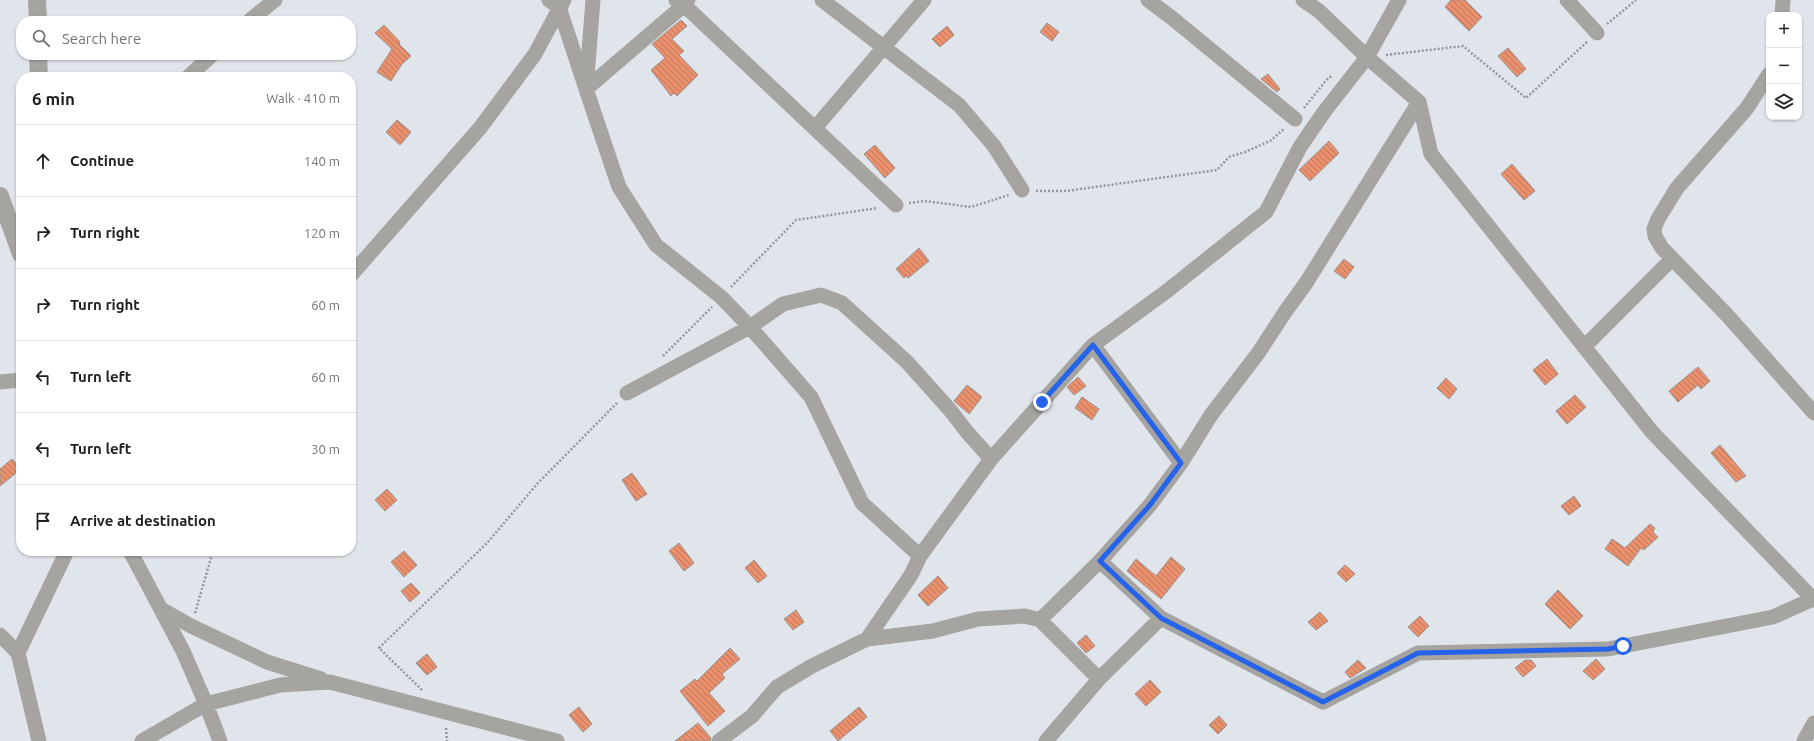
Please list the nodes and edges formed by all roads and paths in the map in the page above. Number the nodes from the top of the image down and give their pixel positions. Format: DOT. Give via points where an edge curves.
graph roads {
  1 [pos="37,0"];
  2 [pos="275,0"];
  3 [pos="593,0"];
  4 [pos="822,0"];
  5 [pos="924,0"];
  6 [pos="1148,0"];
  7 [pos="1303,0"];
  8 [pos="1399,0"];
  9 [pos="1567,0"];
  10 [pos="1636,0"];
  11 [pos="1783,0"];
  12 [pos="557,2"];
  13 [pos="683,2"];
  14 [pos="1782,12"];
  15 [pos="38,16"];
  16 [pos="255,16"];
  17 [pos="1597,33"];
  18 [pos="883,47"];
  19 [pos="1367,56"];
  20 [pos="38,60"];
  21 [pos="207,60"];
  22 [pos="39,72"];
  23 [pos="193,72"];
  24 [pos="1335,75"];
  25 [pos="1766,79"];
  26 [pos="586,89"];
  27 [pos="1419,102"];
  28 [pos="1295,119"];
  29 [pos="815,128"];
  30 [pos="1022,190"];
  31 [pos="0,196"];
  32 [pos="896,205"];
  33 [pos="16,240"];
  34 [pos="1672,259"];
  35 [pos="356,269"];
  36 [pos="721,297"];
  37 [pos="750,327"];
  38 [pos="1093,345"];
  39 [pos="1584,347"];
  40 [pos="660,359"];
  41 [pos="16,380"];
  42 [pos="0,382"];
  43 [pos="627,393"];
  44 [pos="1814,413"];
  45 [pos="991,459"];
  46 [pos="1181,463"];
  47 [pos="64,556"];
  48 [pos="133,556"];
  49 [pos="212,556"];
  50 [pos="920,556"];
  51 [pos="1100,561"];
  52 [pos="1814,599"];
  53 [pos="161,609"];
  54 [pos="1161,618"];
  55 [pos="1040,620"];
  56 [pos="191,626"];
  57 [pos="0,635"];
  58 [pos="867,639"];
  59 [pos="18,653"];
  60 [pos="1099,679"];
  61 [pos="330,682"];
  62 [pos="423,691"];
  63 [pos="206,704"];
  64 [pos="444,712"];
  65 [pos="1814,723"];
  66 [pos="727,738"];
  67 [pos="39,741"];
  68 [pos="142,741"];
  69 [pos="220,741"];
  70 [pos="447,741"];
  71 [pos="557,741"];
  72 [pos="1046,741"];
  73 [pos="1804,741"];
  1 -- 15 [label="street"];
  2 -- 16 [label="street"];
  3 -- 26 [label="street"];
  4 -- 18 [label="street"];
  5 -- 18 [label="street"];
  6 -- 28 [label="street"];
  7 -- 19 [label="street"];
  8 -- 19 [label="street"];
  9 -- 17 [label="street"];
  10 -- 17 [label="path"];
  11 -- 14 [label="street"];
  12 -- 26 [label="street"];
  12 -- 35 [label="street" via="535,54 480,128"];
  13 -- 26 [label="street"];
  13 -- 29 [label="street"];
  17 -- 19 [label="path" via="1526,98 1463,46"];
  18 -- 29 [label="street"];
  18 -- 30 [label="street" via="959,105 994,146"];
  19 -- 27 [label="street"];
  19 -- 38 [label="street" via="1300,147 1266,212 1167,292"];
  20 -- 22 [label="street"];
  21 -- 23 [label="street"];
  24 -- 28 [label="path" via="1328,78"];
  25 -- 34 [label="street" via="1747,108 1677,188 1658,219 1654,229 1655,236"];
  26 -- 36 [label="street" via="619,187 656,245"];
  27 -- 39 [label="street" via="1431,154"];
  27 -- 46 [label="street" via="1306,283 1259,352 1211,415"];
  28 -- 30 [label="path" via="1270,141 1229,157 1217,170 1066,191"];
  29 -- 32 [label="street"];
  30 -- 32 [label="path" via="971,207 925,201"];
  31 -- 33 [label="street"];
  32 -- 36 [label="path" via="796,220"];
  34 -- 39 [label="street"];
  34 -- 44 [label="street" via="1727,315"];
  36 -- 37 [label="street"];
  36 -- 40 [label="path"];
  37 -- 43 [label="street"];
  37 -- 45 [label="street" via="783,304 821,295 842,303 907,362"];
  37 -- 50 [label="street" via="811,396 862,503"];
  38 -- 45 [label="street"];
  38 -- 46 [label="street"];
  39 -- 52 [label="street" via="1652,432"];
  41 -- 42 [label="street"];
  43 -- 62 [label="path" via="537,484 487,543 379,648"];
  45 -- 50 [label="street"];
  46 -- 51 [label="street" via="1150,505"];
  47 -- 59 [label="street"];
  48 -- 53 [label="street"];
  49 -- 56 [label="path"];
  50 -- 58 [label="street" via="911,575"];
  51 -- 54 [label="street"];
  51 -- 55 [label="street"];
  52 -- 54 [label="street" via="1773,617 1608,649 1418,653 1323,702"];
  53 -- 56 [label="street"];
  53 -- 63 [label="street"];
  54 -- 60 [label="street"];
  55 -- 58 [label="street" via="1025,616 978,619 933,631"];
  55 -- 60 [label="street"];
  56 -- 61 [label="street" via="267,662"];
  57 -- 59 [label="street"];
  58 -- 66 [label="street" via="812,666 777,687 752,716"];
  59 -- 67 [label="street"];
  60 -- 72 [label="street"];
  61 -- 63 [label="street" via="280,685"];
  61 -- 64 [label="street"];
  63 -- 68 [label="street"];
  63 -- 69 [label="street"];
  64 -- 70 [label="path"];
  64 -- 71 [label="street"];
  65 -- 73 [label="street"];
}
